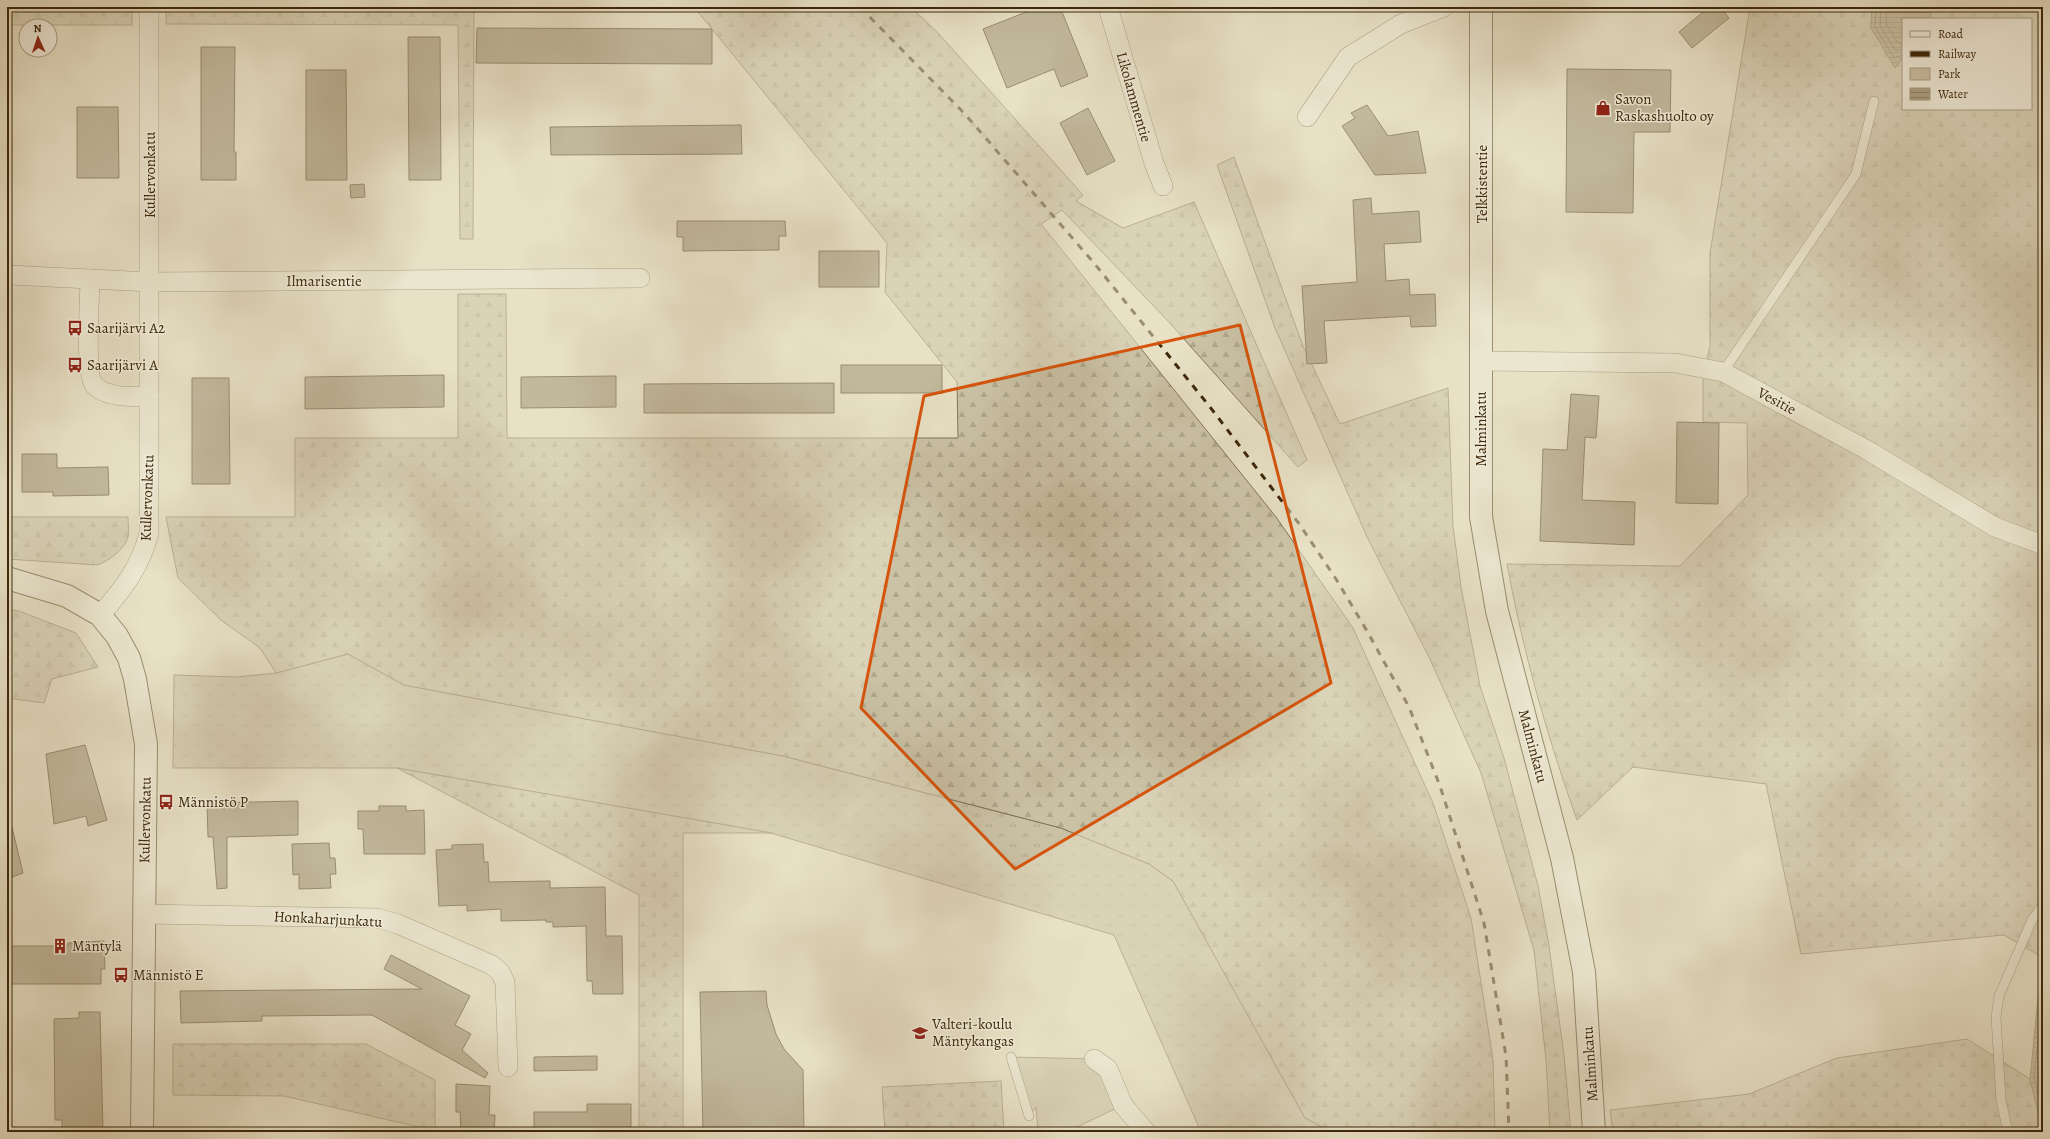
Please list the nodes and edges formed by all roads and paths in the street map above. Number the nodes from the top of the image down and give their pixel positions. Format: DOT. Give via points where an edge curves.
graph roads {
  1 [pos="149,7"];
  2 [pos="1108,7"];
  3 [pos="1444,7"];
  4 [pos="1482,7"];
  5 [pos="1874,101"];
  6 [pos="1307,117"];
  7 [pos="1163,186"];
  8 [pos="9,274"];
  9 [pos="640,278"];
  10 [pos="90,279"];
  11 [pos="150,282"];
  12 [pos="1482,361"];
  13 [pos="1723,372"];
  14 [pos="149,396"];
  15 [pos="2043,545"];
  16 [pos="7,578"];
  17 [pos="100,615"];
  18 [pos="2043,905"];
  19 [pos="144,914"];
  20 [pos="1011,1057"];
  21 [pos="1094,1059"];
  22 [pos="508,1066"];
  23 [pos="1029,1116"];
  24 [pos="142,1132"];
  25 [pos="1146,1132"];
  26 [pos="1594,1132"];
  27 [pos="2008,1132"];
  1 -- 11 [label="street, Kullervonkatu"];
  2 -- 7 [label="street, Likolammentie"];
  3 -- 6 [label="street" via="1401,24 1348,57"];
  4 -- 12 [label="street, Telkkistentie"];
  5 -- 13 [label="lane" via="1856,174"];
  8 -- 10 [label="street, Ilmarisentie"];
  9 -- 11 [label="street, Ilmarisentie"];
  10 -- 11 [label="street, Ilmarisentie"];
  10 -- 14 [label="street" via="88,371 94,385 107,393 120,396"];
  11 -- 14 [label="street, Kullervonkatu"];
  12 -- 13 [label="street, Vesitie" via="1675,362"];
  12 -- 26 [label="street, Malminkatu" via="1481,517 1497,611 1562,858 1583,964"];
  13 -- 15 [label="street, Vesitie" via="1867,450 1995,527"];
  14 -- 17 [label="street, Kullervonkatu" via="149,533 144,553 122,591"];
  16 -- 17 [label="street" via="67,596"];
  17 -- 19 [label="street, Kullervonkatu" via="117,636 129,658 139,697 146,744"];
  18 -- 27 [label="lane" via="2032,920 2000,996 1996,1017 2002,1100"];
  19 -- 22 [label="street, Honkaharjunkatu" via="377,918 398,924 492,965 500,972 505,982"];
  19 -- 24 [label="street, Kullervonkatu"];
  20 -- 23 [label="lane"];
  21 -- 25 [label="street" via="1108,1069 1123,1105"];
}
